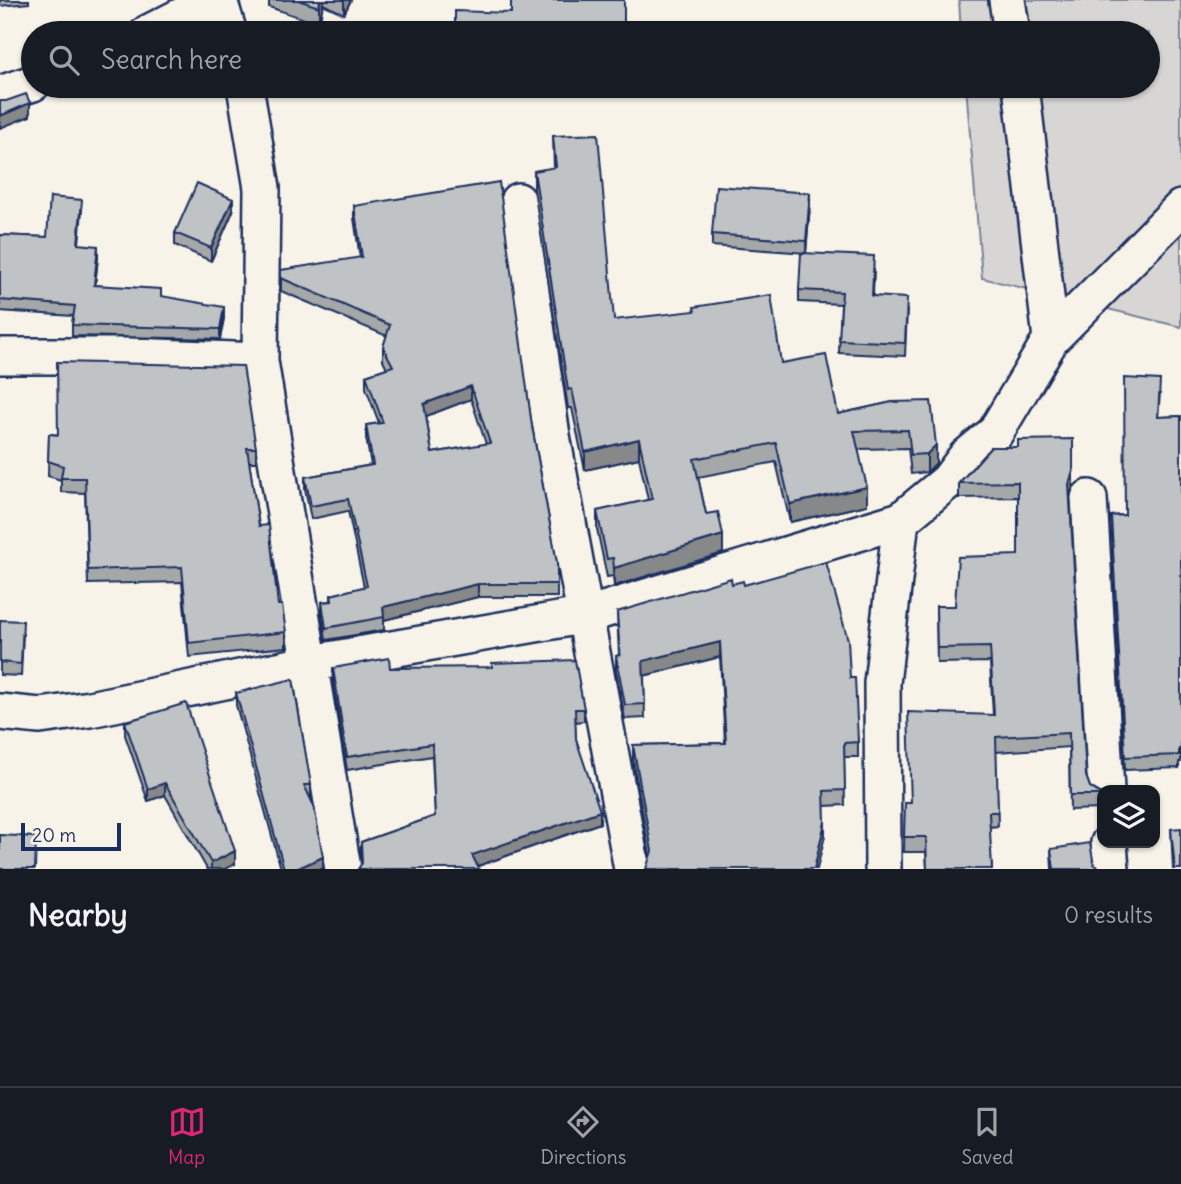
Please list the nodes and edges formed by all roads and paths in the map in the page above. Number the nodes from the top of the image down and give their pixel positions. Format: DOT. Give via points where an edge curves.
graph roads {
  1 [pos="213,0"];
  2 [pos="219,0"];
  3 [pos="1007,0"];
  4 [pos="172,21"];
  5 [pos="225,21"];
  6 [pos="1010,21"];
  7 [pos="21,87"];
  8 [pos="0,93"];
  9 [pos="247,98"];
  10 [pos="1022,98"];
  11 [pos="518,201"];
  12 [pos="1181,208"];
  13 [pos="1051,339"];
  14 [pos="0,356"];
  15 [pos="260,361"];
  16 [pos="1088,498"];
  17 [pos="901,520"];
  18 [pos="587,615"];
  19 [pos="312,663"];
  20 [pos="0,712"];
  21 [pos="1107,785"];
  22 [pos="1110,848"];
  23 [pos="343,869"];
  24 [pos="632,869"];
  25 [pos="883,869"];
  26 [pos="1111,869"];
  1 -- 4 [label="street"];
  2 -- 5 [label="street"];
  3 -- 6 [label="street"];
  7 -- 8 [label="street"];
  9 -- 15 [label="street" via="262,188"];
  10 -- 13 [label="street"];
  11 -- 18 [label="street" via="552,436"];
  12 -- 13 [label="street"];
  13 -- 17 [label="street" via="995,433"];
  14 -- 15 [label="street"];
  15 -- 19 [label="street"];
  16 -- 21 [label="street"];
  17 -- 18 [label="street"];
  17 -- 25 [label="street" via="882,683"];
  18 -- 19 [label="street"];
  18 -- 24 [label="street"];
  19 -- 20 [label="street" via="90,709 40,716"];
  19 -- 23 [label="street"];
  22 -- 26 [label="street"];
}
